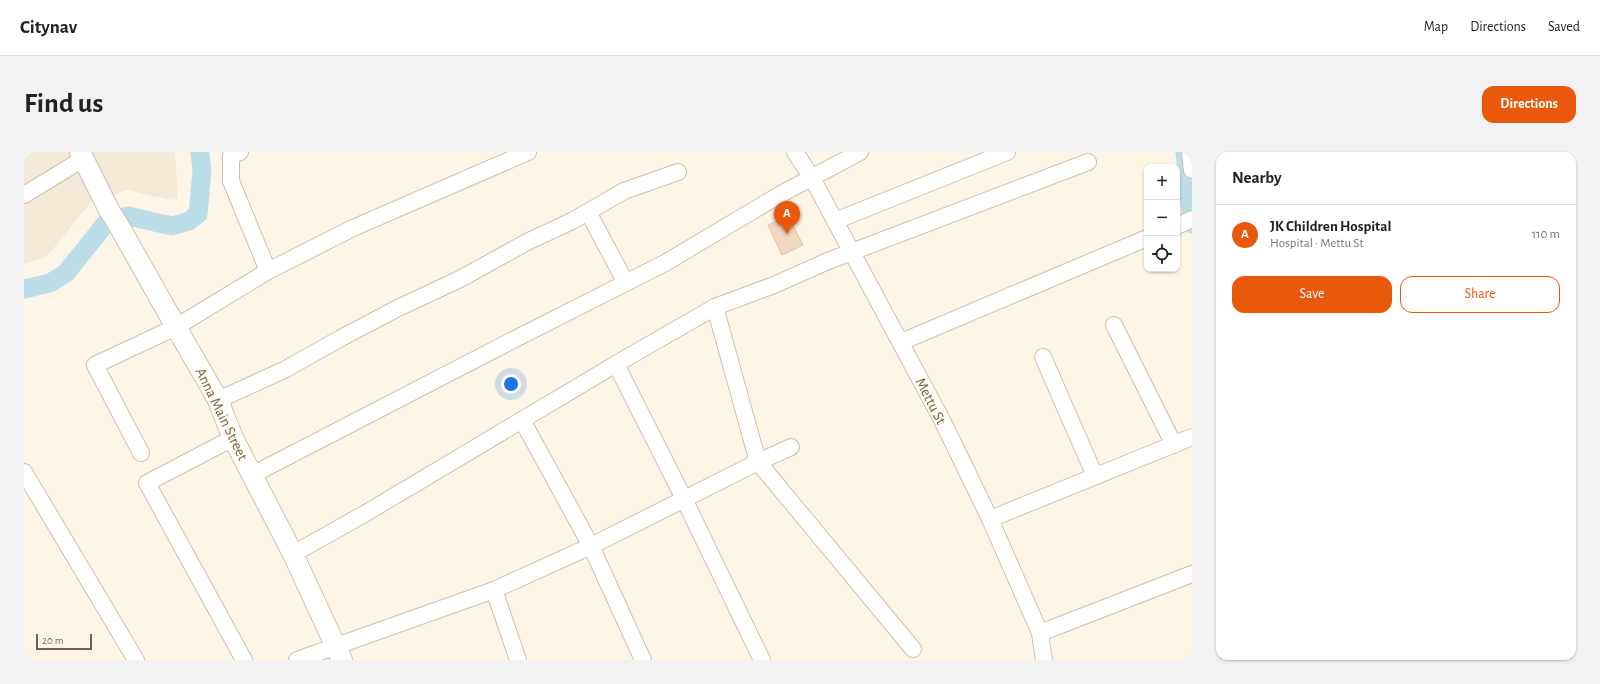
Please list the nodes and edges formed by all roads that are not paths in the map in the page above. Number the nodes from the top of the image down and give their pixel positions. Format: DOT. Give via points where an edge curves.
graph roads {
  1 [pos="240,152"];
  2 [pos="528,152"];
  3 [pos="795,152"];
  4 [pos="860,152"];
  5 [pos="1008,152"];
  6 [pos="1190,152"];
  7 [pos="81,156"];
  8 [pos="1088,162"];
  9 [pos="1192,170"];
  10 [pos="678,172"];
  11 [pos="812,178"];
  12 [pos="24,195"];
  13 [pos="588,212"];
  14 [pos="835,222"];
  15 [pos="1144,239"];
  16 [pos="852,252"];
  17 [pos="268,270"];
  18 [pos="626,283"];
  19 [pos="715,307"];
  20 [pos="1114,325"];
  21 [pos="176,328"];
  22 [pos="901,342"];
  23 [pos="1043,357"];
  24 [pos="616,364"];
  25 [pos="218,400"];
  26 [pos="522,420"];
  27 [pos="1192,437"];
  28 [pos="233,438"];
  29 [pos="1174,445"];
  30 [pos="791,447"];
  31 [pos="141,453"];
  32 [pos="758,462"];
  33 [pos="24,472"];
  34 [pos="252,475"];
  35 [pos="1095,476"];
  36 [pos="684,499"];
  37 [pos="990,519"];
  38 [pos="591,546"];
  39 [pos="293,554"];
  40 [pos="1192,574"];
  41 [pos="494,590"];
  42 [pos="1040,633"];
  43 [pos="913,649"];
  44 [pos="339,653"];
  45 [pos="136,660"];
  46 [pos="244,660"];
  47 [pos="297,660"];
  48 [pos="518,660"];
  49 [pos="643,660"];
  50 [pos="762,660"];
  51 [pos="1044,660"];
  1 -- 17 [label="street" via="231,156 231,181"];
  2 -- 17 [label="street" via="353,228"];
  3 -- 11 [label="street, Mettu St"];
  4 -- 11 [label="street"];
  5 -- 14 [label="street"];
  6 -- 9 [label="street"];
  7 -- 12 [label="street"];
  7 -- 21 [label="street, Anna Main Street"];
  8 -- 16 [label="street"];
  10 -- 13 [label="street" via="624,191"];
  11 -- 14 [label="street, Mettu St"];
  11 -- 18 [label="street"];
  13 -- 18 [label="street"];
  13 -- 25 [label="street" via="460,279 398,308 284,370"];
  14 -- 16 [label="street, Mettu St"];
  15 -- 22 [label="street"];
  16 -- 19 [label="street"];
  16 -- 22 [label="street, Mettu St"];
  17 -- 21 [label="street"];
  18 -- 34 [label="street"];
  19 -- 24 [label="street"];
  19 -- 32 [label="street"];
  20 -- 29 [label="street"];
  21 -- 25 [label="street, Anna Main Street"];
  21 -- 31 [label="street" via="95,365"];
  22 -- 37 [label="street, Mettu St"];
  23 -- 35 [label="street"];
  24 -- 26 [label="street"];
  24 -- 36 [label="street"];
  25 -- 28 [label="street, Anna Main Street"];
  26 -- 38 [label="street"];
  26 -- 39 [label="street"];
  27 -- 29 [label="street"];
  28 -- 34 [label="street, Anna Main Street"];
  28 -- 46 [label="street" via="147,483"];
  29 -- 35 [label="street"];
  30 -- 32 [label="street"];
  32 -- 36 [label="street"];
  32 -- 43 [label="street"];
  33 -- 45 [label="street"];
  34 -- 39 [label="street, Anna Main Street"];
  35 -- 37 [label="street"];
  36 -- 38 [label="street"];
  36 -- 50 [label="street"];
  37 -- 42 [label="street, Mettu St"];
  38 -- 41 [label="street"];
  38 -- 49 [label="street"];
  39 -- 44 [label="street, Anna Main Street"];
  40 -- 42 [label="street"];
  41 -- 44 [label="street"];
  41 -- 48 [label="street"];
  42 -- 51 [label="street, Mettu St"];
  44 -- 47 [label="street"];
}
